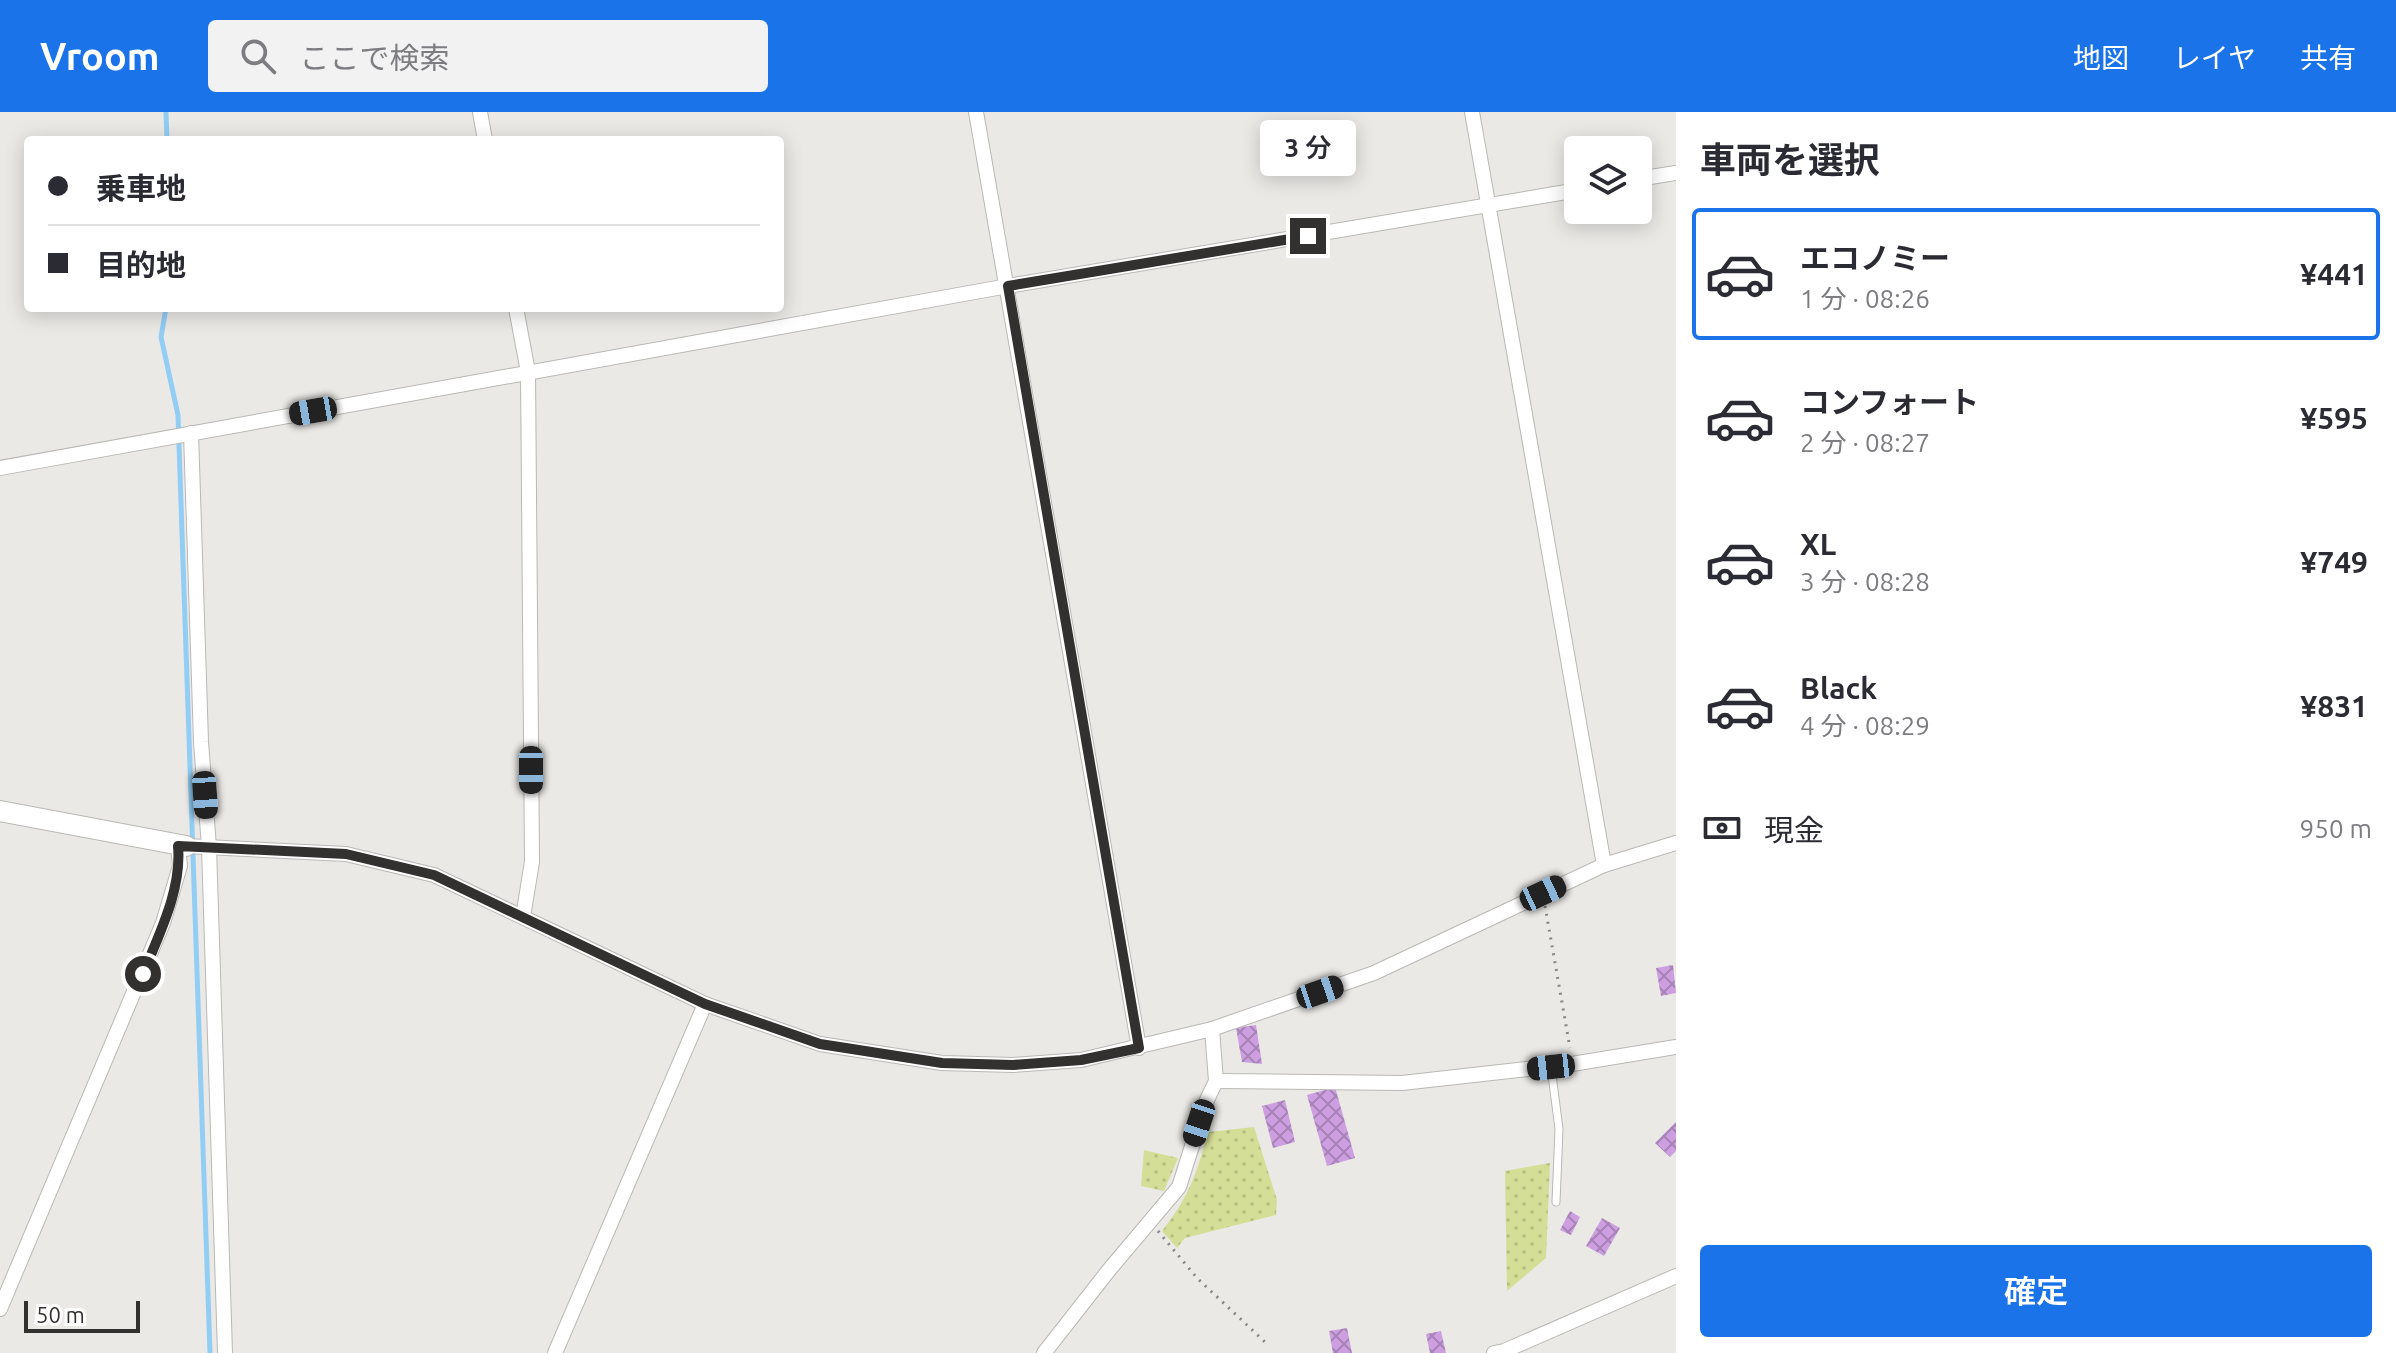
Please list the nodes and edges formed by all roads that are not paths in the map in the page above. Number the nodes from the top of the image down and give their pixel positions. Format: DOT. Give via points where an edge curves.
graph roads {
  1 [pos="480,112"];
  2 [pos="976,112"];
  3 [pos="1472,112"];
  4 [pos="484,136"];
  5 [pos="1676,173"];
  6 [pos="1652,177"];
  7 [pos="1564,193"];
  8 [pos="1489,206"];
  9 [pos="1008,286"];
  10 [pos="517,312"];
  11 [pos="528,372"];
  12 [pos="182,435"];
  13 [pos="0,468"];
  14 [pos="0,811"];
  15 [pos="1676,843"];
  16 [pos="194,847"];
  17 [pos="1604,865"];
  18 [pos="523,917"];
  19 [pos="705,1004"];
  20 [pos="1212,1029"];
  21 [pos="1676,1047"];
  22 [pos="1139,1048"];
  23 [pos="1551,1067"];
  24 [pos="1216,1081"];
  25 [pos="1556,1202"];
  26 [pos="1676,1276"];
  27 [pos="0,1309"];
  28 [pos="225,1353"];
  29 [pos="555,1353"];
  30 [pos="1044,1353"];
  31 [pos="1494,1353"];
  1 -- 4 [label="street"];
  2 -- 9 [label="street"];
  3 -- 8 [label="street"];
  5 -- 6 [label="street"];
  7 -- 8 [label="street"];
  8 -- 9 [label="street"];
  8 -- 17 [label="street"];
  9 -- 11 [label="street"];
  9 -- 22 [label="street"];
  10 -- 11 [label="street"];
  11 -- 12 [label="street"];
  11 -- 18 [label="street" via="532,862"];
  12 -- 13 [label="street"];
  12 -- 16 [label="street" via="201,742"];
  14 -- 16 [label="street"];
  15 -- 17 [label="street"];
  16 -- 18 [label="street" via="346,854 434,875"];
  16 -- 27 [label="street" via="180,866 163,923"];
  16 -- 28 [label="street"];
  17 -- 20 [label="street" via="1374,973"];
  18 -- 19 [label="street"];
  19 -- 22 [label="street" via="820,1044 942,1063 1081,1060"];
  19 -- 29 [label="street"];
  20 -- 22 [label="street"];
  20 -- 24 [label="street"];
  21 -- 23 [label="street"];
  23 -- 24 [label="street" via="1402,1083"];
  23 -- 25 [label="lane" via="1559,1129"];
  24 -- 30 [label="street" via="1179,1187"];
  26 -- 31 [label="street"];
}
